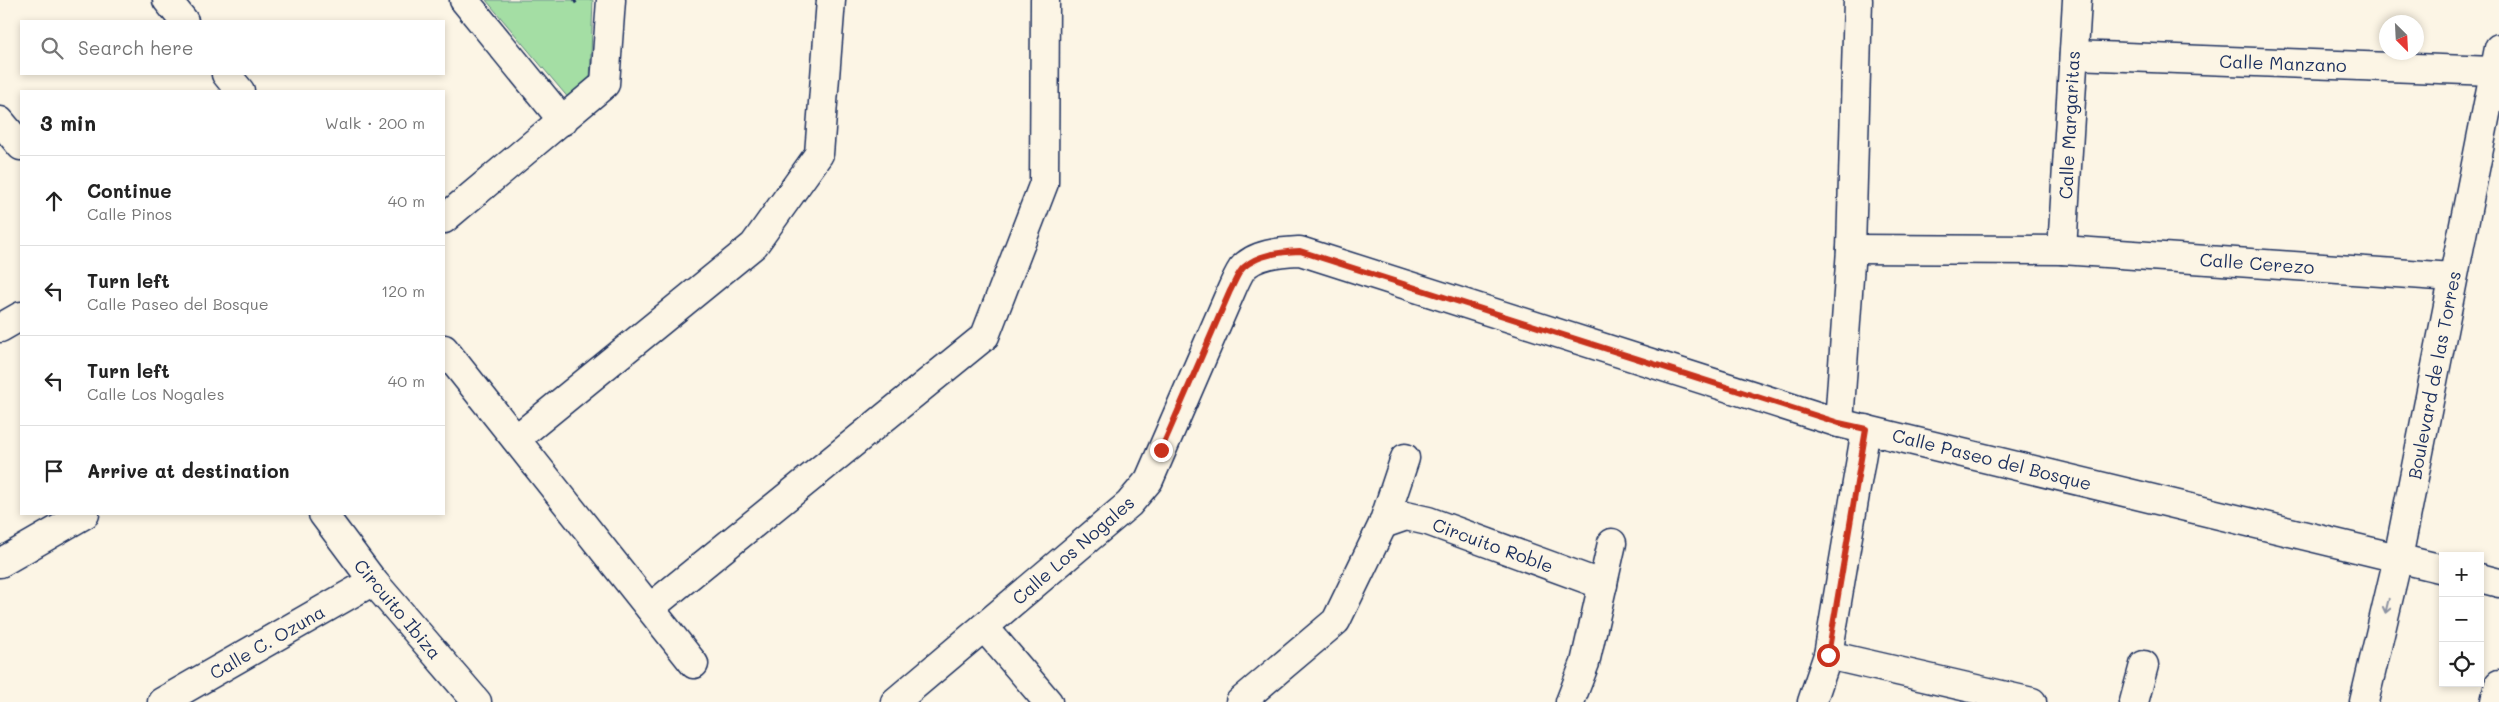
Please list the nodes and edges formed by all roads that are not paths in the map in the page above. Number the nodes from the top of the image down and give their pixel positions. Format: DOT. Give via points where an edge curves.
graph roads {
  1 [pos="167,0"];
  2 [pos="464,0"];
  3 [pos="611,0"];
  4 [pos="831,0"];
  5 [pos="1045,0"];
  6 [pos="1858,0"];
  7 [pos="2077,0"];
  8 [pos="183,20"];
  9 [pos="2074,55"];
  10 [pos="2496,59"];
  11 [pos="227,75"];
  12 [pos="239,90"];
  13 [pos="0,121"];
  14 [pos="563,121"];
  15 [pos="20,145"];
  16 [pos="445,218"];
  17 [pos="1851,249"];
  18 [pos="2062,250"];
  19 [pos="1259,258"];
  20 [pos="2453,277"];
  21 [pos="20,317"];
  22 [pos="0,328"];
  23 [pos="445,350"];
  24 [pos="1839,423"];
  25 [pos="1866,429"];
  26 [pos="516,439"];
  27 [pos="1405,458"];
  28 [pos="82,515"];
  29 [pos="324,515"];
  30 [pos="1383,524"];
  31 [pos="1612,543"];
  32 [pos="2398,558"];
  33 [pos="0,563"];
  34 [pos="2439,568"];
  35 [pos="2484,579"];
  36 [pos="373,581"];
  37 [pos="2499,582"];
  38 [pos="1603,585"];
  39 [pos="650,608"];
  40 [pos="984,627"];
  41 [pos="1828,655"];
  42 [pos="694,664"];
  43 [pos="2144,665"];
  44 [pos="2499,684"];
  45 [pos="162,702"];
  46 [pos="477,702"];
  47 [pos="895,702"];
  48 [pos="1048,702"];
  49 [pos="1240,702"];
  50 [pos="1570,702"];
  51 [pos="1812,702"];
  52 [pos="2032,702"];
  53 [pos="2134,702"];
  54 [pos="2364,702"];
  55 [pos="2495,702"];
  1 -- 8 [label="street"];
  2 -- 14 [label="street"];
  3 -- 14 [label="street" via="605,84"];
  4 -- 26 [label="street" via="820,154 760,238"];
  5 -- 39 [label="street" via="1044,183 985,336"];
  6 -- 17 [label="street"];
  7 -- 9 [label="street, Calle Margaritas"];
  9 -- 10 [label="street, Calle Manzano"];
  9 -- 18 [label="street, Calle Margaritas"];
  10 -- 20 [label="street, Boulevard de las Torres"];
  11 -- 12 [label="street"];
  13 -- 15 [label="street"];
  14 -- 16 [label="street"];
  17 -- 18 [label="street, Calle Cerezo"];
  17 -- 24 [label="street"];
  18 -- 20 [label="street, Calle Cerezo"];
  19 -- 24 [label="street, Calle Paseo del Bosque" via="1300,251"];
  19 -- 40 [label="street, Calle Los Nogales" via="1243,268 1230,291 1149,480 1129,504"];
  20 -- 32 [label="street, Boulevard de las Torres"];
  21 -- 22 [label="street"];
  23 -- 26 [label="street"];
  24 -- 25 [label="street, Calle Paseo del Bosque"];
  25 -- 32 [label="street, Calle Paseo del Bosque"];
  25 -- 41 [label="street"];
  26 -- 39 [label="street"];
  27 -- 30 [label="street"];
  28 -- 33 [label="street"];
  29 -- 36 [label="street, Circuito Ibiza"];
  30 -- 38 [label="street, Circuito Roble" via="1406,516 1428,521"];
  30 -- 49 [label="street" via="1336,621"];
  31 -- 38 [label="street"];
  32 -- 34 [label="street, Calle Paseo del Bosque"];
  32 -- 54 [label="street, Boulevard de las Torres, one-way"];
  35 -- 37 [label="street"];
  36 -- 45 [label="street, Calle C. Ozuna"];
  36 -- 46 [label="street, Circuito Ibiza"];
  38 -- 50 [label="street" via="1585,663"];
  39 -- 42 [label="street"];
  40 -- 47 [label="street, Calle Los Nogales"];
  40 -- 48 [label="street"];
  41 -- 51 [label="street"];
  41 -- 52 [label="street"];
  43 -- 53 [label="street"];
  44 -- 55 [label="street"];
}
